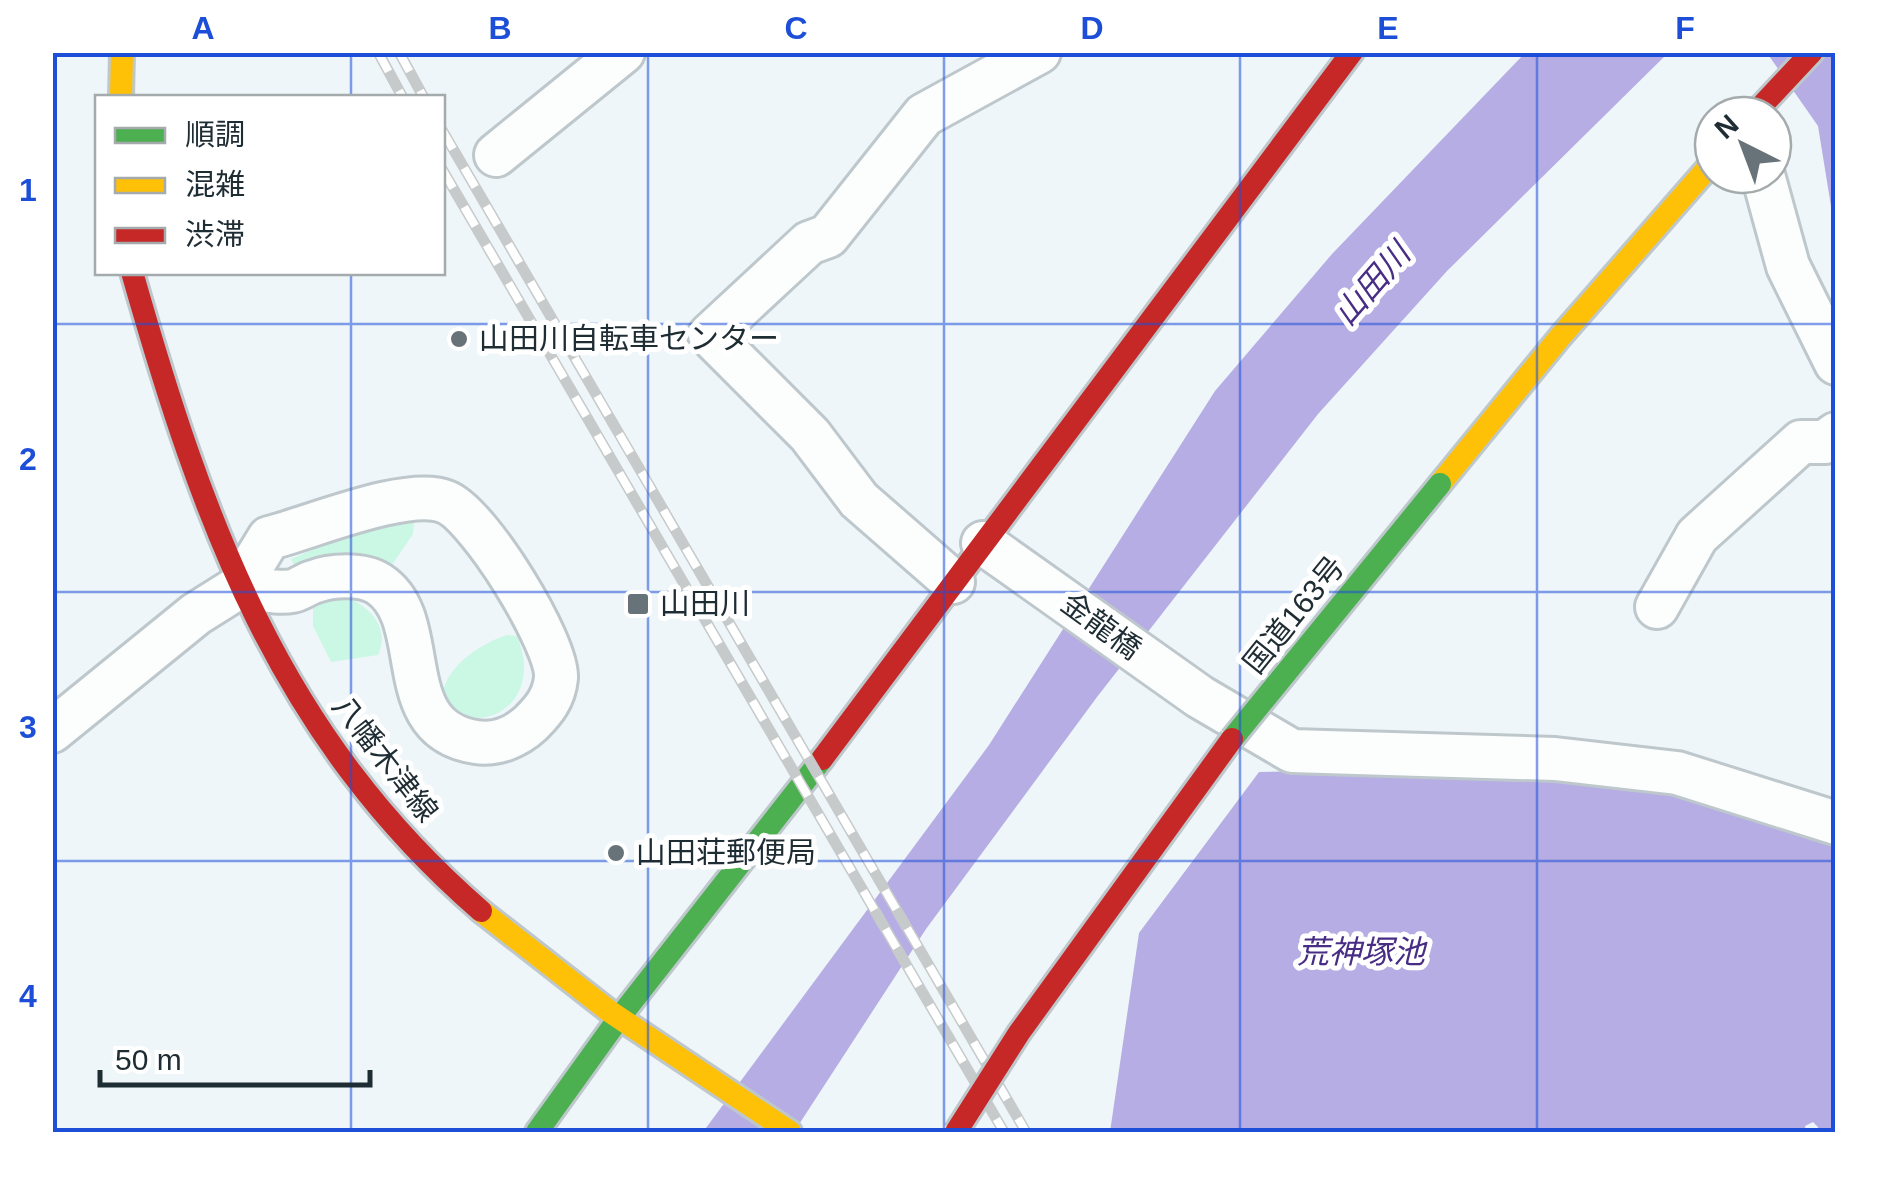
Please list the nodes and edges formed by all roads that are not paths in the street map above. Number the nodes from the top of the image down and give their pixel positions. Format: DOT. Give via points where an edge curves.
graph roads {
  1 [pos="122,52"];
  2 [pos="624,52"];
  3 [pos="1039,52"];
  4 [pos="1352,52"];
  5 [pos="1812,52"];
  6 [pos="120,95"];
  7 [pos="1770,95"];
  8 [pos="496,155"];
  9 [pos="1693,185"];
  10 [pos="1768,195"];
  11 [pos="133,275"];
  12 [pos="1836,363"];
  13 [pos="1836,434"];
  14 [pos="993,549"];
  15 [pos="953,582"];
  16 [pos="239,587"];
  17 [pos="1657,607"];
  18 [pos="52,731"];
  19 [pos="1836,823"];
  20 [pos="618,1018"];
  21 [pos="537,1132"];
  22 [pos="790,1132"];
  23 [pos="956,1132"];
  1 -- 6 [label="main road"];
  2 -- 8 [label="street"];
  3 -- 15 [label="street" via="924,115 828,236 809,243 710,334 810,435 859,500"];
  4 -- 14 [label="main road"];
  5 -- 7 [label="main road"];
  9 -- 23 [label="main road, 国道163号, bridge" via="1226,746"];
  10 -- 12 [label="street" via="1788,266"];
  11 -- 16 [label="main road, 八幡木津線" via="203,498"];
  13 -- 17 [label="street" via="1825,442 1801,442 1697,536"];
  14 -- 15 [label="main road"];
  14 -- 19 [label="street, 金龍橋" via="1200,697 1292,751 1555,760 1677,774"];
  15 -- 20 [label="main road"];
  16 -- 16 [label="street" via="269,538 374,507 444,501 470,519 530,610 552,654 550,704 501,742 452,734 419,694 408,635 397,605 379,584 348,576 291,592"];
  16 -- 18 [label="street"];
  16 -- 20 [label="main road, 八幡木津線" via="294,689 400,830 504,931"];
  20 -- 21 [label="main road"];
  20 -- 22 [label="main road, 八幡木津線"];
}
